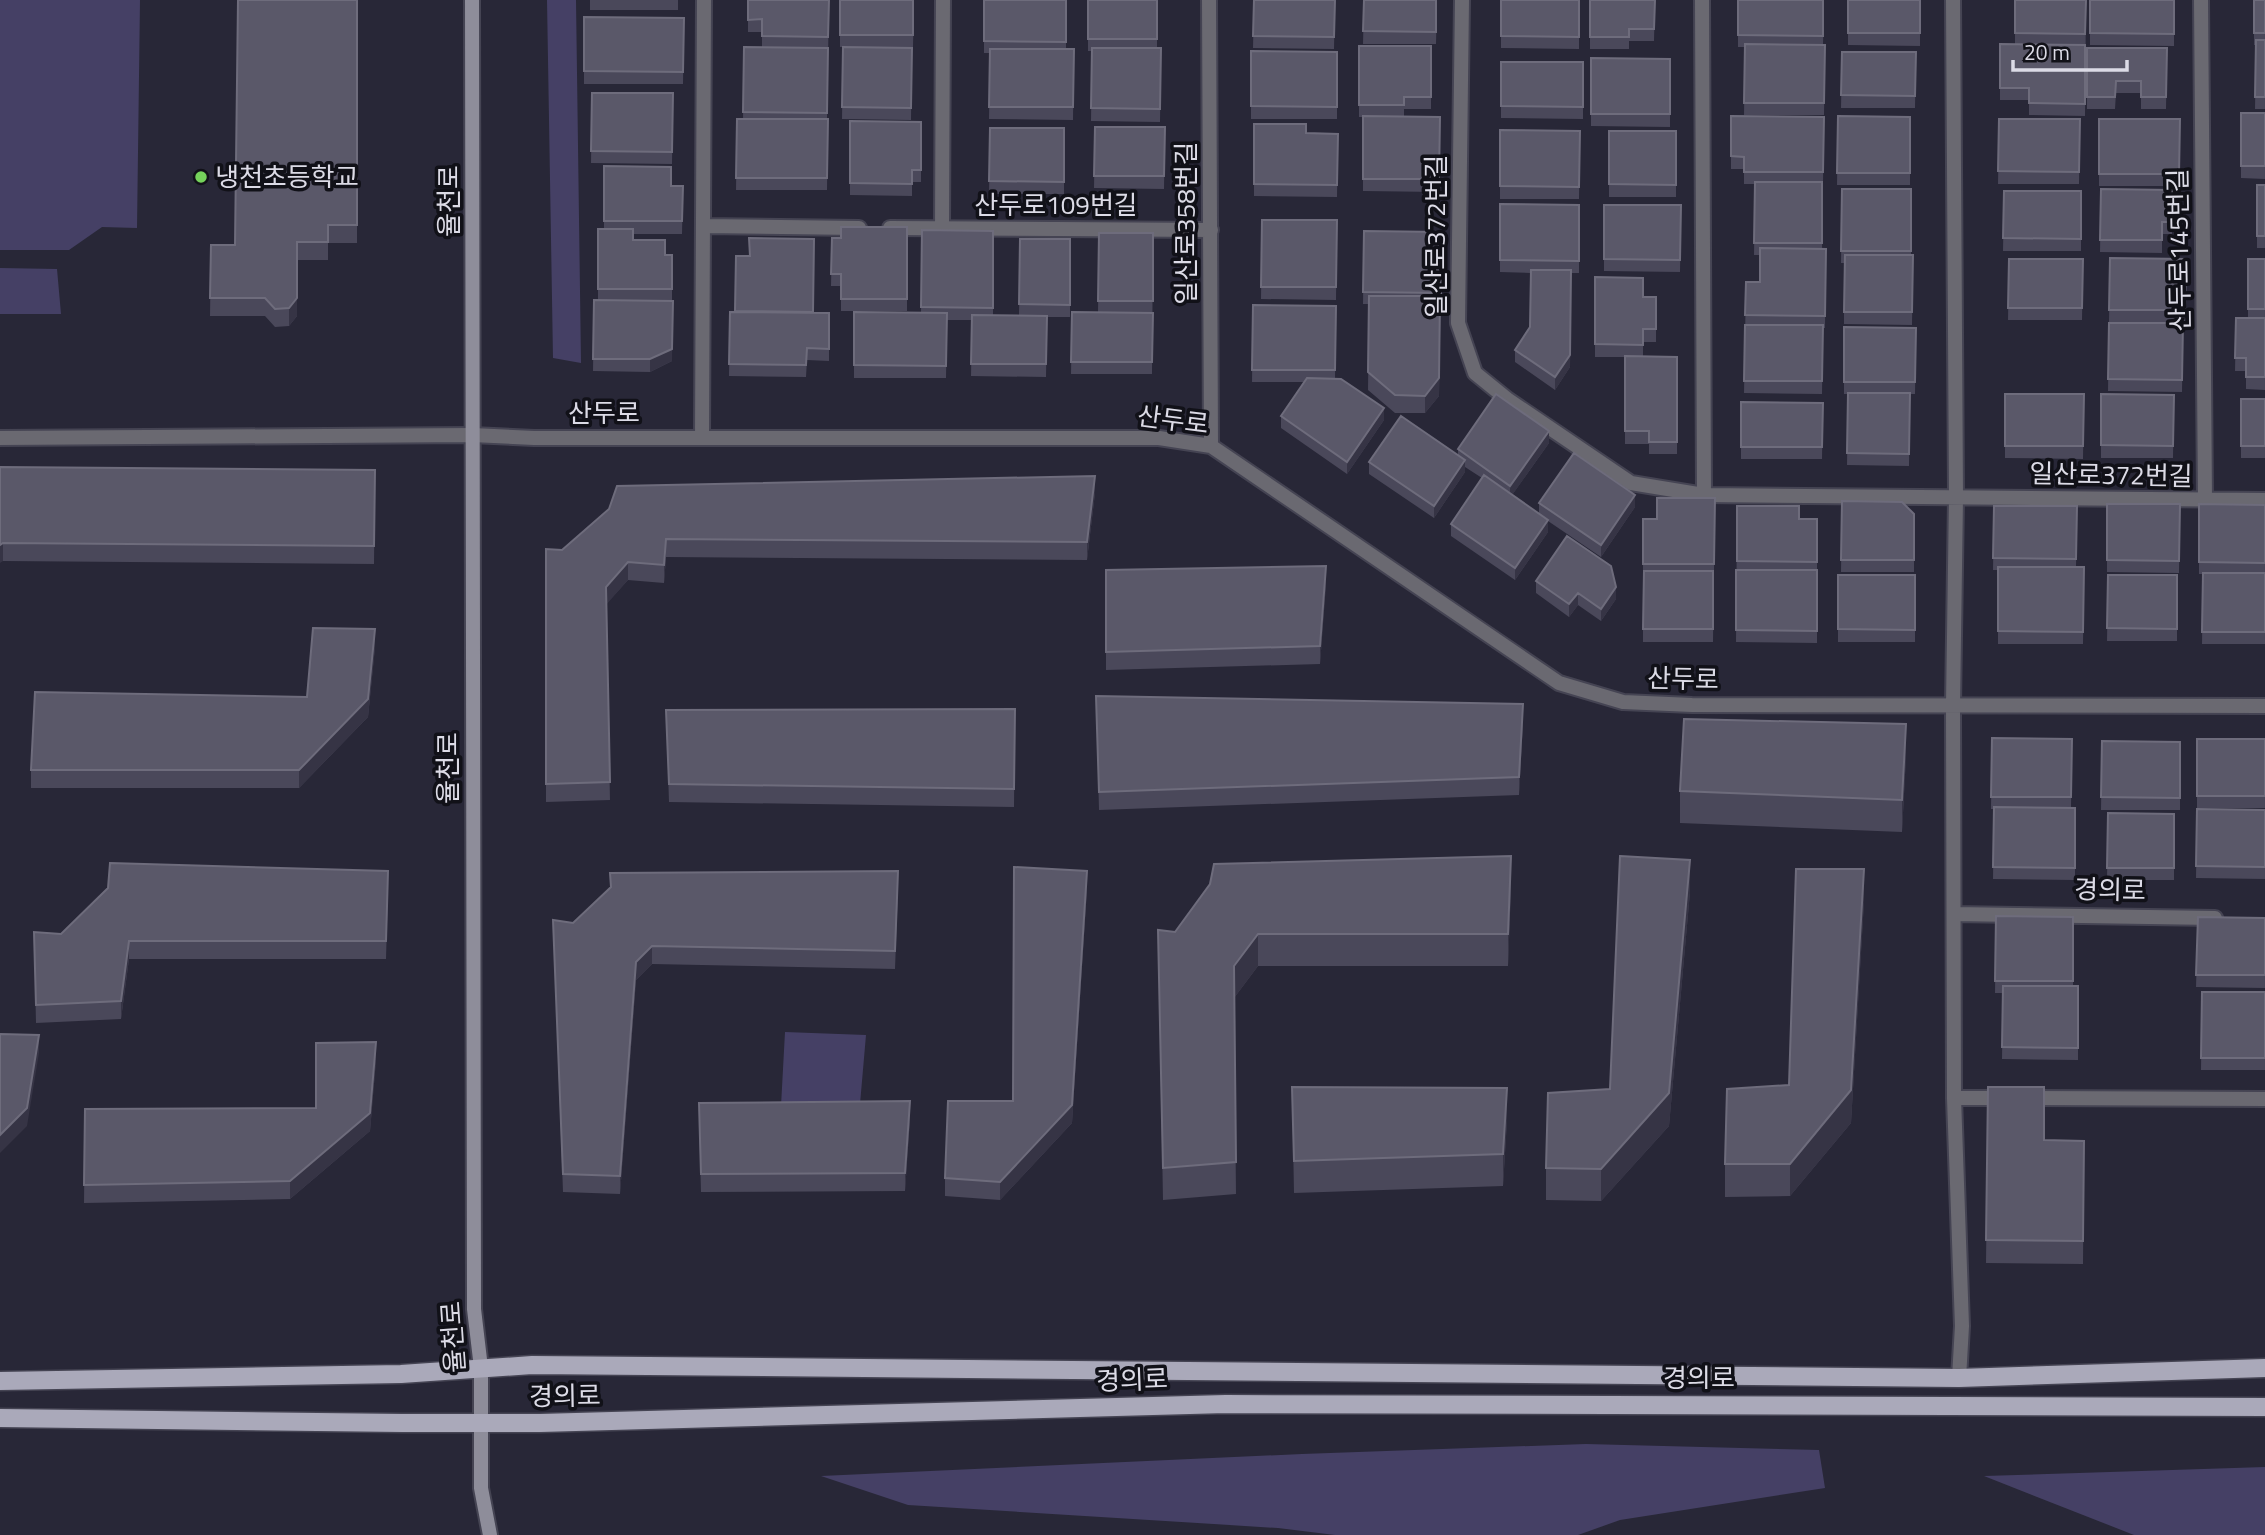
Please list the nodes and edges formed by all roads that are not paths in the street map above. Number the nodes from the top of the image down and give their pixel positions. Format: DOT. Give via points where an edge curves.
graph roads {
  1 [pos="472,0"];
  2 [pos="704,0"];
  3 [pos="943,0"];
  4 [pos="1209,0"];
  5 [pos="1462,0"];
  6 [pos="1702,0"];
  7 [pos="1953,0"];
  8 [pos="2201,0"];
  9 [pos="704,226"];
  10 [pos="942,229"];
  11 [pos="1211,230"];
  12 [pos="472,435"];
  13 [pos="0,438"];
  14 [pos="702,438"];
  15 [pos="1212,446"];
  16 [pos="1704,495"];
  17 [pos="1956,497"];
  18 [pos="2206,500"];
  19 [pos="2265,500"];
  20 [pos="1953,706"];
  21 [pos="2265,706"];
  22 [pos="1954,914"];
  23 [pos="2224,918"];
  24 [pos="1954,1098"];
  25 [pos="2265,1100"];
  26 [pos="481,1368"];
  27 [pos="2265,1368"];
  28 [pos="1959,1378"];
  29 [pos="0,1381"];
  30 [pos="2265,1407"];
  31 [pos="0,1418"];
  32 [pos="481,1423"];
  33 [pos="490,1535"];
  1 -- 12 [label="main road, 율천로"];
  2 -- 9 [label="street"];
  3 -- 10 [label="street, 산두로109번길"];
  4 -- 11 [label="street, 일산로358번길"];
  5 -- 16 [label="street, 일산로372번길" via="1458,323 1475,373 1631,483"];
  6 -- 16 [label="street"];
  7 -- 17 [label="street"];
  8 -- 18 [label="street, 산두로145번길"];
  9 -- 10 [label="street, 산두로109번길"];
  9 -- 14 [label="street"];
  10 -- 11 [label="street, 산두로109번길"];
  11 -- 15 [label="street, 일산로358번길"];
  12 -- 13 [label="street, 산두로"];
  12 -- 14 [label="street, 산두로"];
  12 -- 26 [label="main road, 율천로" via="474,1309"];
  14 -- 15 [label="street, 산두로" via="1159,438"];
  15 -- 20 [label="street, 산두로" via="1559,683 1623,702"];
  16 -- 17 [label="street, 일산로372번길"];
  17 -- 18 [label="street, 일산로372번길"];
  17 -- 20 [label="street"];
  18 -- 19 [label="street, 일산로372번길"];
  20 -- 21 [label="street, 산두로"];
  20 -- 22 [label="street"];
  22 -- 23 [label="street, 경의로"];
  22 -- 24 [label="street"];
  24 -- 25 [label="street"];
  24 -- 28 [label="street" via="1962,1326"];
  26 -- 28 [label="main road, 경의로"];
  26 -- 29 [label="main road, 경의로" via="401,1374"];
  26 -- 32 [label="main road, 율천로"];
  27 -- 28 [label="main road, 경의로"];
  30 -- 32 [label="main road, 경의로" via="1226,1404"];
  31 -- 32 [label="main road, 경의로"];
  32 -- 33 [label="main road, 율천로" via="481,1488"];
}
